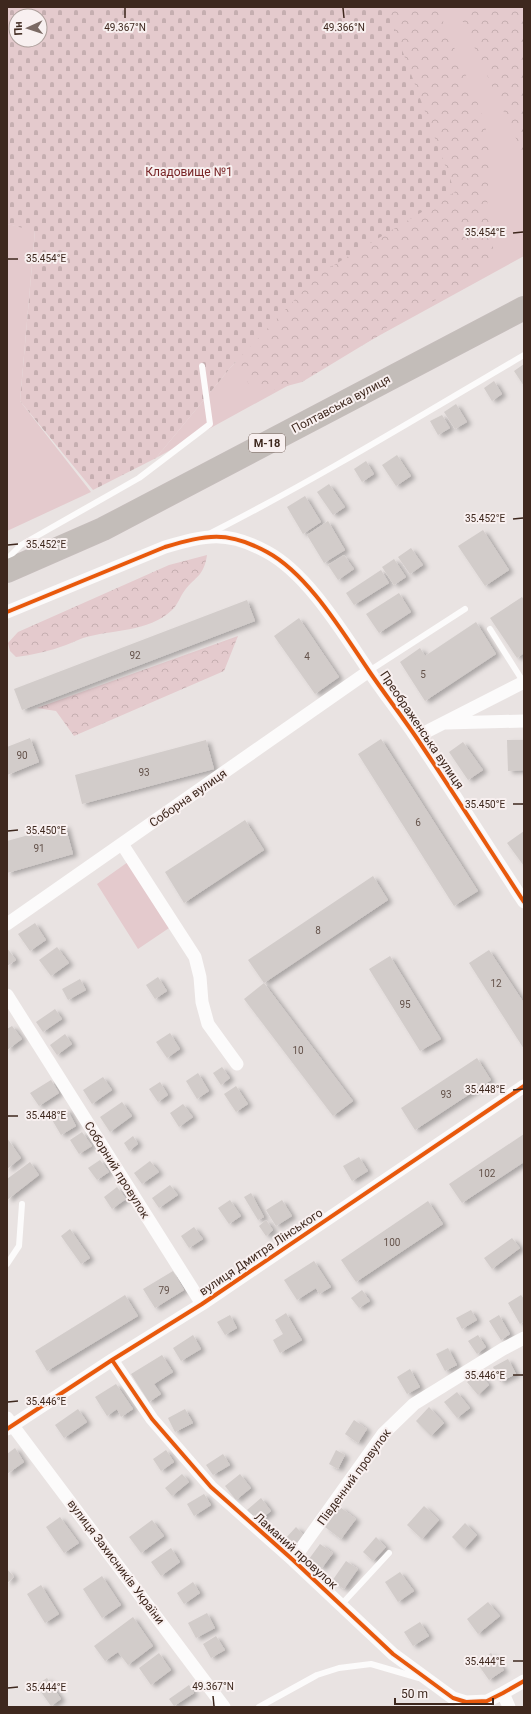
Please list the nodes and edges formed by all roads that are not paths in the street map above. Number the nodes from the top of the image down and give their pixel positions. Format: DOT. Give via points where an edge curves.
graph roads {
  1 [pos="524,308"];
  2 [pos="524,355"];
  3 [pos="202,366"];
  4 [pos="203,537"];
  5 [pos="7,559"];
  6 [pos="7,571"];
  7 [pos="466,609"];
  8 [pos="7,612"];
  9 [pos="490,629"];
  10 [pos="369,671"];
  11 [pos="524,682"];
  12 [pos="524,721"];
  13 [pos="441,723"];
  14 [pos="416,737"];
  15 [pos="122,844"];
  16 [pos="524,902"];
  17 [pos="7,924"];
  18 [pos="7,995"];
  19 [pos="237,1064"];
  20 [pos="524,1086"];
  21 [pos="22,1204"];
  22 [pos="7,1264"];
  23 [pos="202,1304"];
  24 [pos="524,1338"];
  25 [pos="112,1360"];
  26 [pos="9,1424"];
  27 [pos="388,1553"];
  28 [pos="293,1560"];
  29 [pos="340,1605"];
  30 [pos="524,1681"];
  31 [pos="432,1683"];
  32 [pos="504,1693"];
  33 [pos="224,1707"];
  34 [pos="259,1707"];
  35 [pos="509,1707"];
  1 -- 6 [label="highway, Полтавська вулиця / М-18" via="103,529"];
  2 -- 4 [label="lane" via="254,511"];
  3 -- 5 [label="lane" via="210,424 139,478 21,546"];
  4 -- 8 [label="street, Преображенська вулиця" via="189,539"];
  4 -- 10 [label="street, Преображенська вулиця" via="230,538 256,546 280,560 297,574 330,614"];
  7 -- 10 [label="lane"];
  9 -- 11 [label="lane"];
  10 -- 14 [label="street, Преображенська вулиця"];
  10 -- 15 [label="street, Соборна вулиця"];
  11 -- 13 [label="street"];
  12 -- 13 [label="street"];
  13 -- 14 [label="street"];
  14 -- 16 [label="street, Преображенська вулиця"];
  15 -- 17 [label="street, Соборна вулиця"];
  15 -- 19 [label="street" via="195,957 208,1024"];
  18 -- 23 [label="street, Соборний провулок"];
  20 -- 23 [label="street, вулиця Дмитра Лінського"];
  21 -- 22 [label="lane" via="19,1246"];
  23 -- 25 [label="street, вулиця Дмитра Лінського"];
  24 -- 28 [label="street, Південний провулок" via="414,1404 383,1434"];
  25 -- 26 [label="street, вулиця Дмитра Лінського"];
  25 -- 28 [label="street, Ламаний провулок" via="152,1419 211,1487"];
  26 -- 33 [label="street, вулиця Захисників України"];
  27 -- 29 [label="lane"];
  28 -- 29 [label="street, Ламаний провулок"];
  29 -- 31 [label="street, Ламаний провулок" via="393,1654"];
  30 -- 32 [label="street, Ламаний провулок"];
  31 -- 32 [label="street, Ламаний провулок" via="453,1698 466,1702 487,1701"];
  31 -- 34 [label="lane" via="371,1664 339,1668 317,1675"];
  32 -- 35 [label="street"];
}
